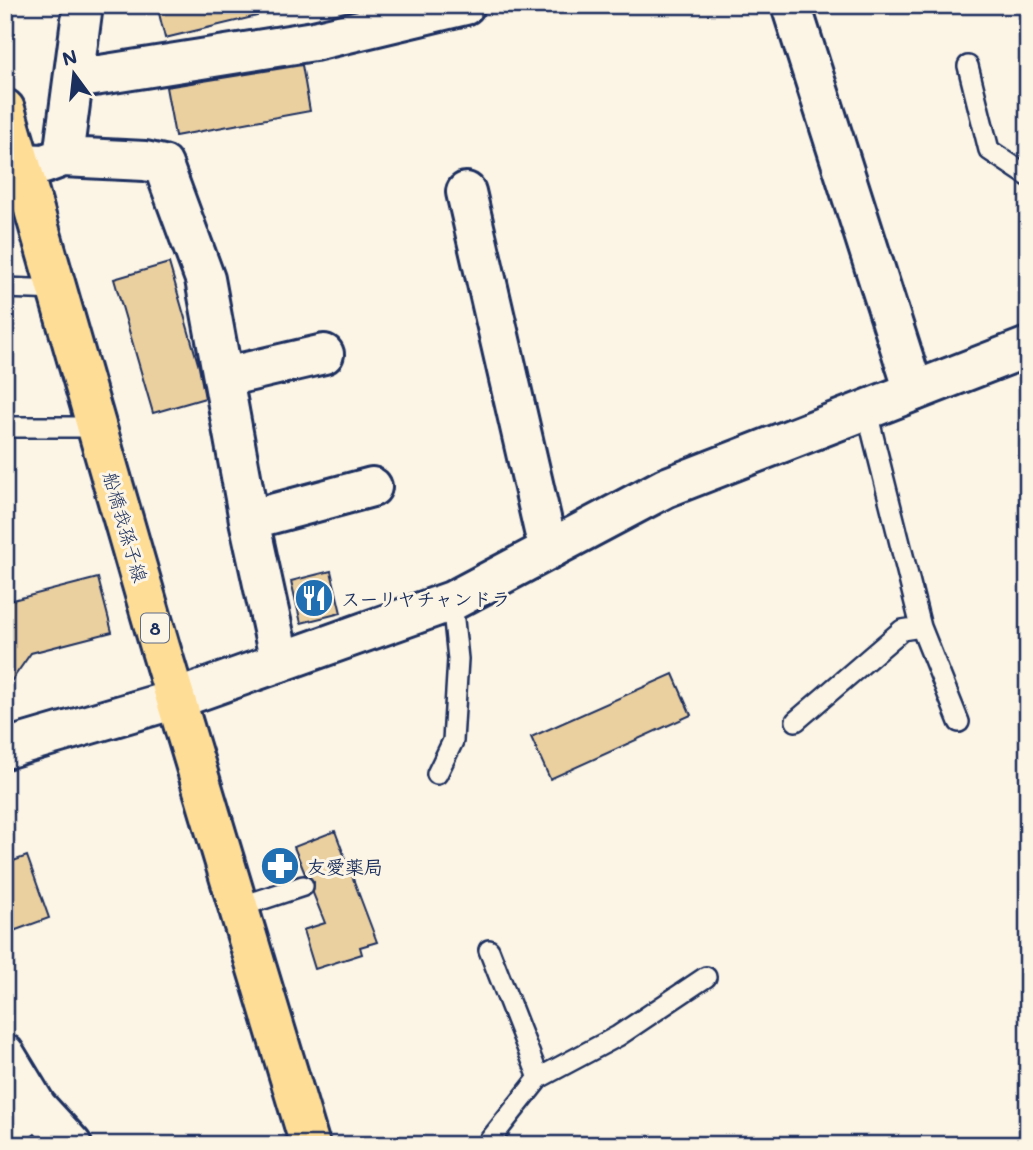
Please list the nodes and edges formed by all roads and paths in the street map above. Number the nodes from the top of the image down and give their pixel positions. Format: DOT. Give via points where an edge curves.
graph roads {
  1 [pos="83,5"];
  2 [pos="465,5"];
  3 [pos="792,5"];
  4 [pos="968,66"];
  5 [pos="75,79"];
  6 [pos="5,109"];
  7 [pos="63,157"];
  8 [pos="20,163"];
  9 [pos="1028,176"];
  10 [pos="466,192"];
  11 [pos="5,288"];
  12 [pos="58,290"];
  13 [pos="1028,347"];
  14 [pos="324,354"];
  15 [pos="225,377"];
  16 [pos="914,391"];
  17 [pos="867,412"];
  18 [pos="5,427"];
  19 [pos="98,427"];
  20 [pos="372,487"];
  21 [pos="249,520"];
  22 [pos="552,548"];
  23 [pos="452,601"];
  24 [pos="920,627"];
  25 [pos="280,662"];
  26 [pos="176,699"];
  27 [pos="796,721"];
  28 [pos="959,722"];
  29 [pos="5,749"];
  30 [pos="438,775"];
  31 [pos="303,886"];
  32 [pos="239,907"];
  33 [pos="489,950"];
  34 [pos="706,977"];
  35 [pos="5,1054"];
  36 [pos="539,1078"];
  37 [pos="37,1107"];
  38 [pos="5,1132"];
  39 [pos="72,1145"];
  40 [pos="310,1145"];
  41 [pos="486,1145"];
  1 -- 5 [label="street"];
  2 -- 5 [label="street" via="314,41"];
  3 -- 16 [label="street"];
  4 -- 9 [label="lane" via="989,150"];
  5 -- 7 [label="street"];
  6 -- 8 [label="main road, 船橋我孫子線 / 8"];
  7 -- 8 [label="street" via="44,164"];
  7 -- 15 [label="street" via="163,166 205,279"];
  8 -- 12 [label="main road, 船橋我孫子線 / 8"];
  10 -- 22 [label="street" via="544,531"];
  11 -- 12 [label="lane"];
  12 -- 19 [label="main road, 船橋我孫子線 / 8"];
  13 -- 16 [label="street"];
  14 -- 15 [label="street"];
  15 -- 21 [label="street"];
  16 -- 17 [label="street"];
  17 -- 22 [label="street" via="665,488"];
  17 -- 24 [label="lane"];
  18 -- 19 [label="lane"];
  19 -- 26 [label="main road, 船橋我孫子線 / 8"];
  20 -- 21 [label="street"];
  21 -- 25 [label="street"];
  22 -- 23 [label="street"];
  23 -- 25 [label="street"];
  23 -- 30 [label="lane" via="458,659 453,741"];
  24 -- 27 [label="lane" via="902,631"];
  24 -- 28 [label="lane"];
  25 -- 26 [label="street"];
  26 -- 29 [label="street"];
  26 -- 32 [label="main road, 船橋我孫子線 / 8"];
  31 -- 32 [label="lane"];
  32 -- 40 [label="main road, 船橋我孫子線 / 8"];
  33 -- 36 [label="lane"];
  34 -- 36 [label="lane" via="618,1036"];
  35 -- 37 [label="street"];
  36 -- 41 [label="lane"];
  37 -- 38 [label="street"];
  37 -- 39 [label="street"];
}
